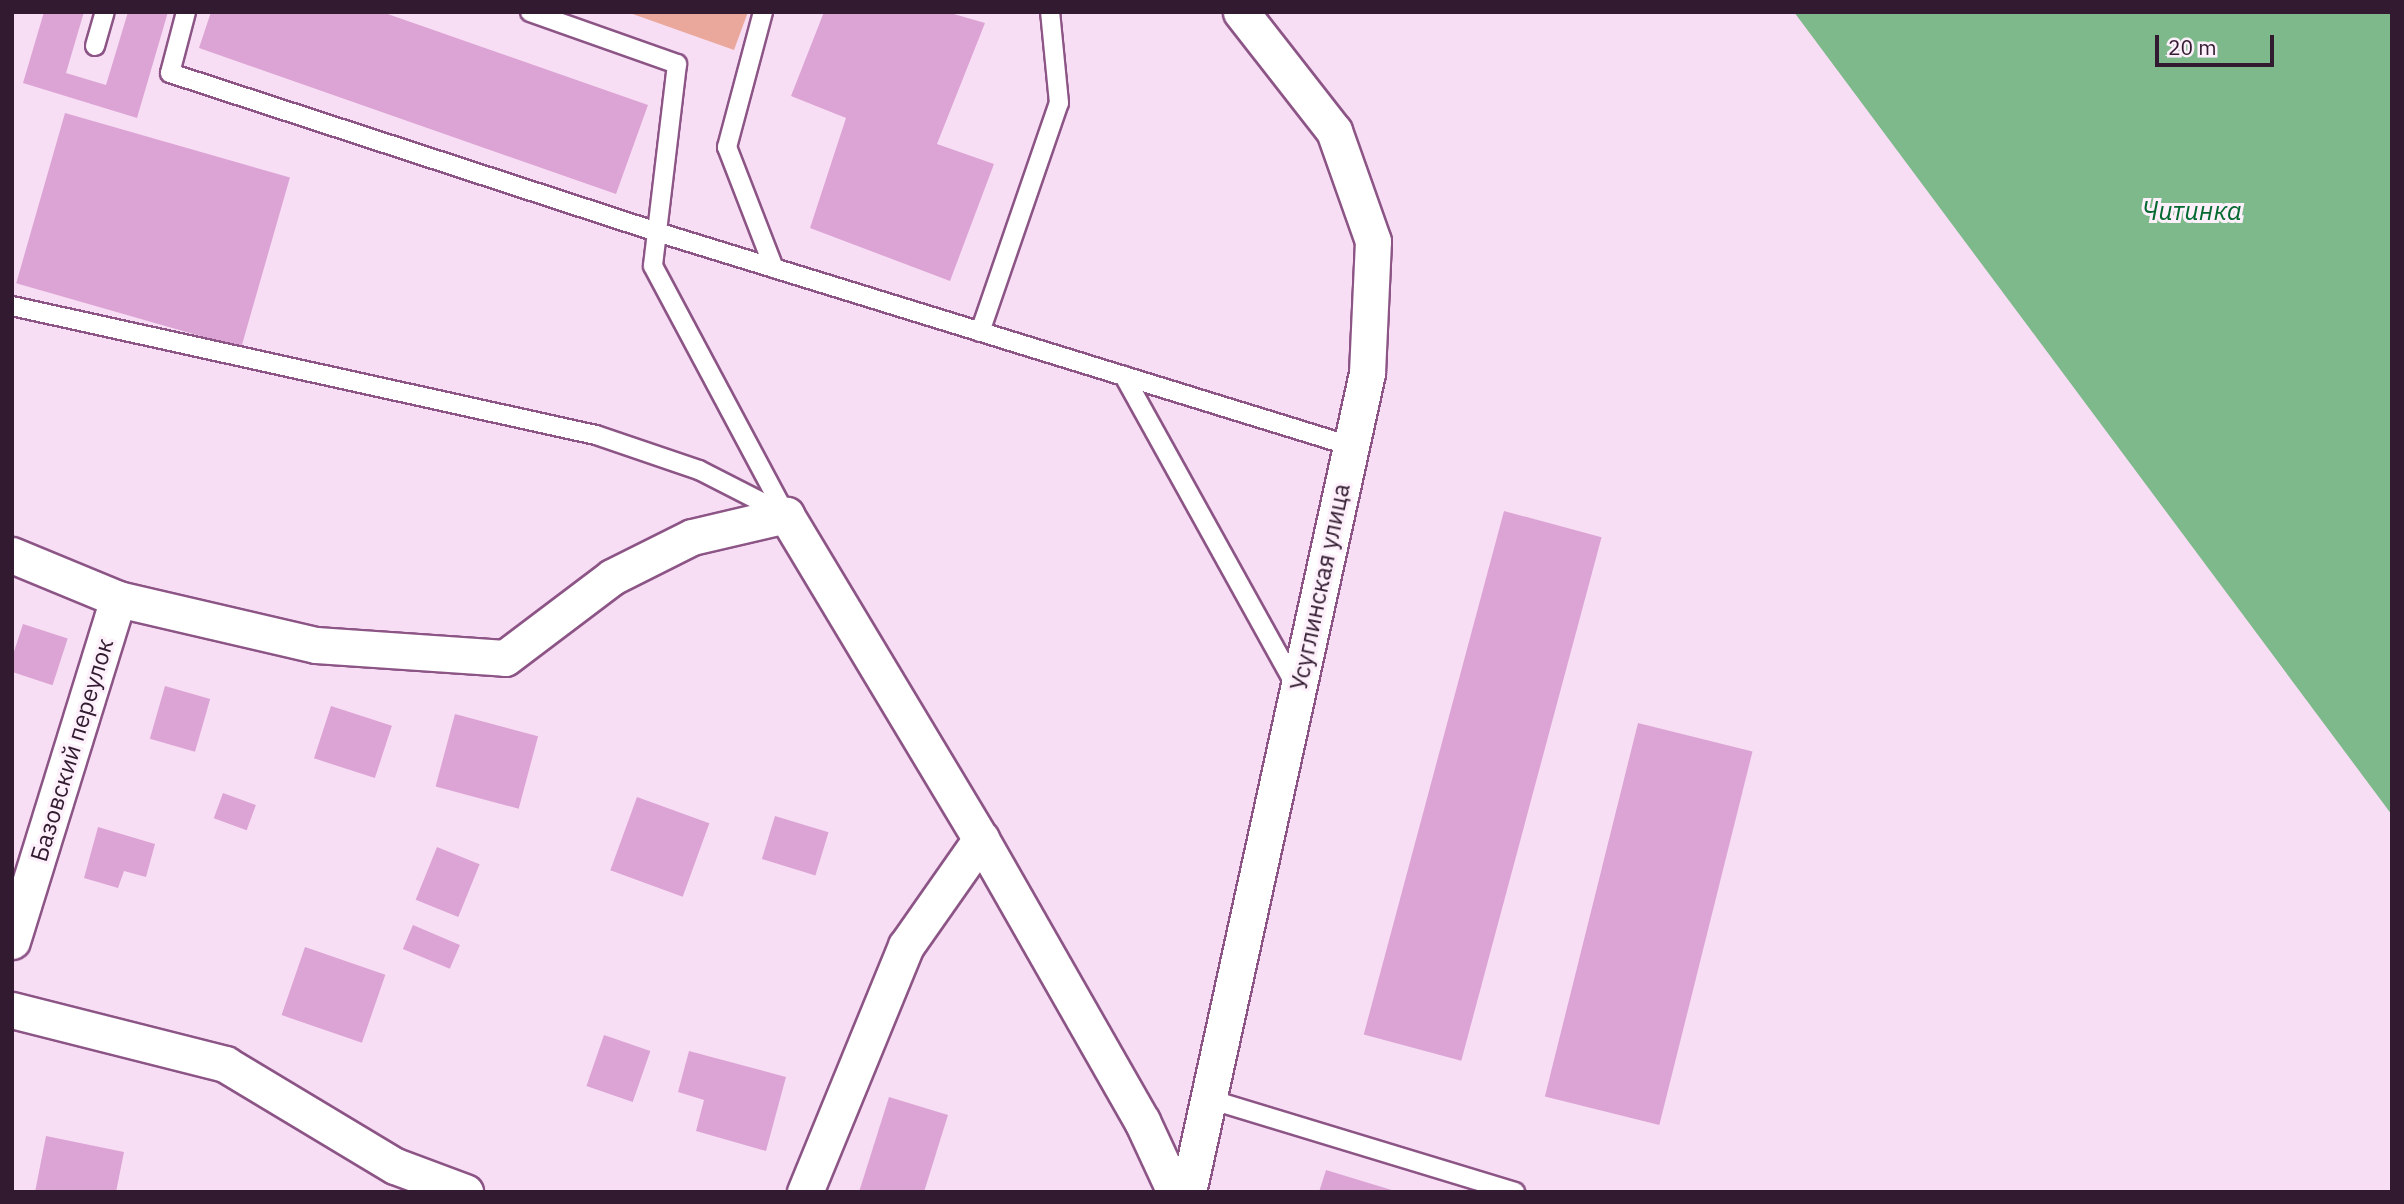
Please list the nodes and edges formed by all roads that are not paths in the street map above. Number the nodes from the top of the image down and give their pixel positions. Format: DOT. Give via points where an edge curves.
graph roads {
  1 [pos="105,12"];
  2 [pos="186,12"];
  3 [pos="530,12"];
  4 [pos="763,12"];
  5 [pos="1050,12"];
  6 [pos="1241,12"];
  7 [pos="95,46"];
  8 [pos="657,232"];
  9 [pos="774,268"];
  10 [pos="12,306"];
  11 [pos="980,332"];
  12 [pos="1125,376"];
  13 [pos="1351,446"];
  14 [pos="786,515"];
  15 [pos="12,555"];
  16 [pos="118,599"];
  17 [pos="1298,689"];
  18 [pos="981,839"];
  19 [pos="12,941"];
  20 [pos="12,1010"];
  21 [pos="1209,1100"];
  22 [pos="465,1192"];
  23 [pos="805,1192"];
  24 [pos="1175,1192"];
  25 [pos="1188,1192"];
  26 [pos="1515,1192"];
  1 -- 7 [label="lane"];
  2 -- 8 [label="lane" via="170,73"];
  3 -- 8 [label="lane" via="677,64"];
  4 -- 9 [label="lane" via="727,147"];
  5 -- 11 [label="lane" via="1059,103"];
  6 -- 13 [label="street, Усуглинская улица" via="1334,131 1373,240 1367,373"];
  8 -- 9 [label="lane"];
  8 -- 14 [label="lane" via="653,266"];
  9 -- 11 [label="lane"];
  10 -- 14 [label="lane" via="596,435 699,470"];
  11 -- 12 [label="lane"];
  12 -- 13 [label="lane"];
  12 -- 17 [label="lane"];
  13 -- 17 [label="street, Усуглинская улица"];
  14 -- 16 [label="street" via="692,537 612,577 505,658 316,645"];
  14 -- 18 [label="street"];
  15 -- 16 [label="street"];
  16 -- 19 [label="street, Базовский переулок"];
  17 -- 21 [label="street, Усуглинская улица"];
  18 -- 23 [label="street" via="906,946"];
  18 -- 24 [label="street" via="1142,1121"];
  20 -- 22 [label="street" via="225,1064 395,1166"];
  21 -- 25 [label="street, Усуглинская улица"];
  21 -- 26 [label="lane"];
}
